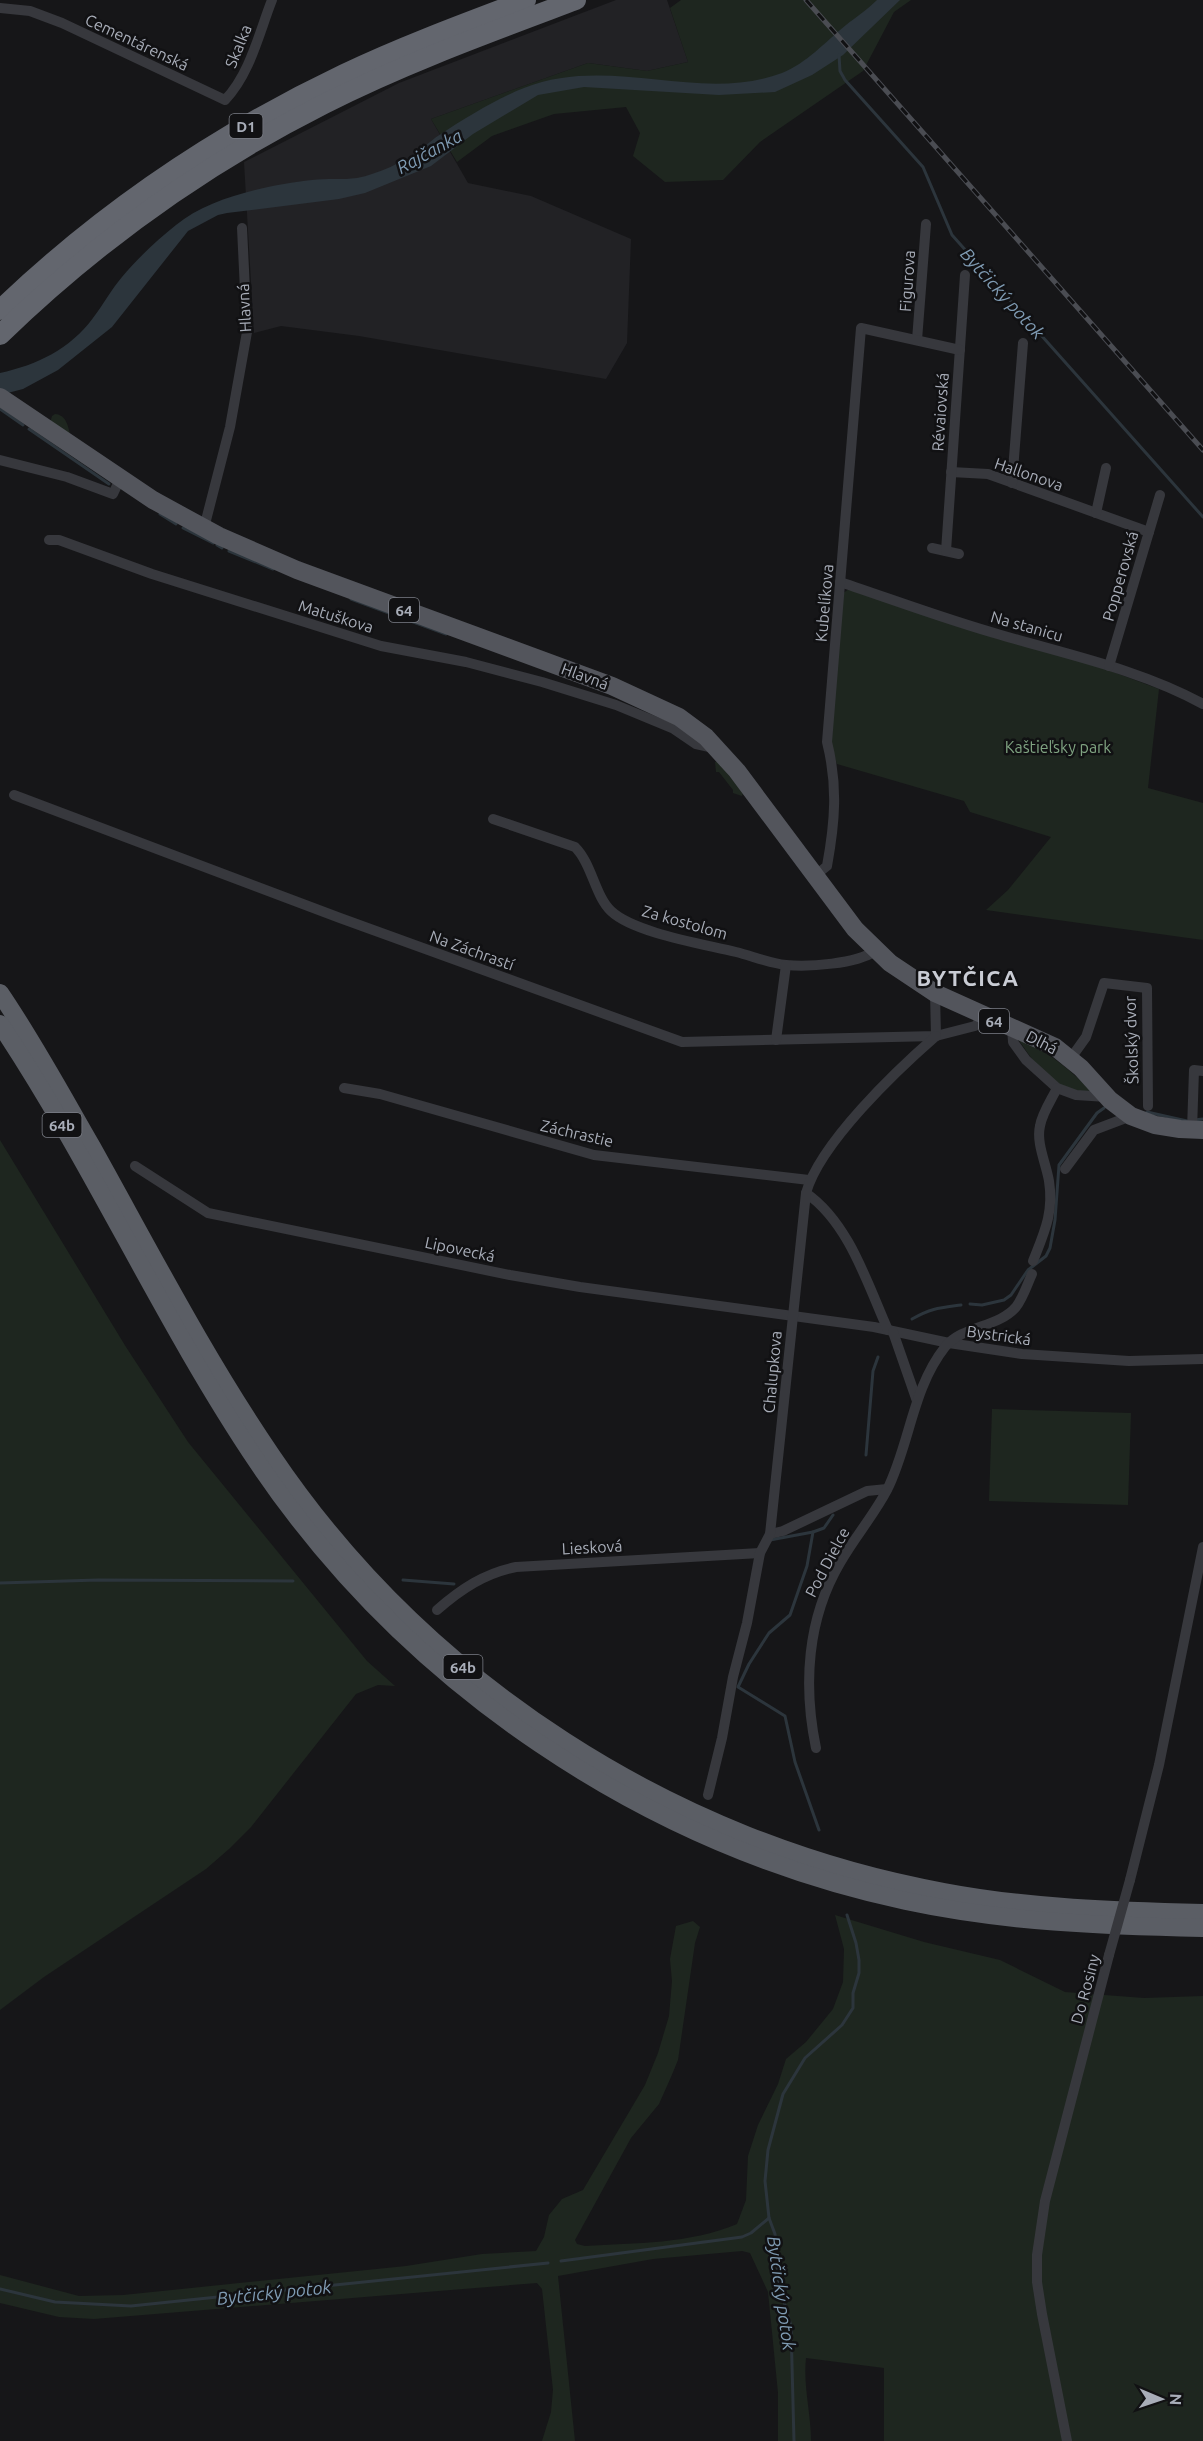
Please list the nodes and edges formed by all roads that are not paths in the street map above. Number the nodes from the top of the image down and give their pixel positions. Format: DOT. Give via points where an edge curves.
graph roads {
  1 [pos="272,0"];
  2 [pos="526,0"];
  3 [pos="576,0"];
  4 [pos="0,8"];
  5 [pos="225,100"];
  6 [pos="926,224"];
  7 [pos="242,228"];
  8 [pos="965,275"];
  9 [pos="0,310"];
  10 [pos="0,334"];
  11 [pos="917,340"];
  12 [pos="960,350"];
  13 [pos="1019,350"];
  14 [pos="4,400"];
  15 [pos="0,460"];
  16 [pos="1106,468"];
  17 [pos="951,472"];
  18 [pos="120,479"];
  19 [pos="1012,483"];
  20 [pos="1160,495"];
  21 [pos="1096,513"];
  22 [pos="204,528"];
  23 [pos="1149,532"];
  24 [pos="49,540"];
  25 [pos="932,549"];
  26 [pos="946,551"];
  27 [pos="959,554"];
  28 [pos="840,582"];
  29 [pos="1109,666"];
  30 [pos="1203,704"];
  31 [pos="717,748"];
  32 [pos="14,795"];
  33 [pos="493,819"];
  34 [pos="816,875"];
  35 [pos="875,951"];
  36 [pos="786,965"];
  37 [pos="0,993"];
  38 [pos="935,993"];
  39 [pos="984,1017"];
  40 [pos="0,1023"];
  41 [pos="1011,1027"];
  42 [pos="936,1036"];
  43 [pos="776,1040"];
  44 [pos="1071,1058"];
  45 [pos="1203,1071"];
  46 [pos="344,1088"];
  47 [pos="1057,1088"];
  48 [pos="1107,1097"];
  49 [pos="1148,1106"];
  50 [pos="1131,1116"];
  51 [pos="1195,1125"];
  52 [pos="135,1166"];
  53 [pos="1065,1169"];
  54 [pos="809,1180"];
  55 [pos="806,1192"];
  56 [pos="1033,1261"];
  57 [pos="1032,1274"];
  58 [pos="792,1316"];
  59 [pos="890,1331"];
  60 [pos="949,1343"];
  61 [pos="1203,1359"];
  62 [pos="916,1401"];
  63 [pos="887,1490"];
  64 [pos="770,1534"];
  65 [pos="1203,1547"];
  66 [pos="760,1553"];
  67 [pos="1201,1563"];
  68 [pos="1198,1596"];
  69 [pos="437,1610"];
  70 [pos="816,1748"];
  71 [pos="708,1795"];
  72 [pos="1203,1913"];
  73 [pos="1203,1928"];
  74 [pos="1067,2441"];
  1 -- 5 [label="street, Skalka" via="245,70 236,89"];
  2 -- 9 [label="highway, D1" via="423,40 269,112 171,172 88,233"];
  3 -- 10 [label="highway, D1" via="363,85 230,156 101,245"];
  4 -- 5 [label="street, Cementárenská" via="30,11 62,23"];
  6 -- 11 [label="street, Figurova"];
  7 -- 22 [label="street, Hlavná" via="247,332 230,427"];
  8 -- 12 [label="street, Révaiovská"];
  11 -- 12 [label="street"];
  11 -- 28 [label="street, Kubelíkova" via="861,328"];
  12 -- 17 [label="street, Révaiovská"];
  13 -- 19 [label="street"];
  14 -- 18 [label="main road, Hlavná / 64"];
  15 -- 18 [label="street" via="67,477 113,494"];
  16 -- 21 [label="street"];
  17 -- 19 [label="street, Hallonova" via="988,474"];
  17 -- 26 [label="street, Révaiovská"];
  18 -- 22 [label="main road, Hlavná / 64"];
  19 -- 21 [label="street, Hallonova"];
  20 -- 23 [label="street, Popperovská"];
  21 -- 23 [label="street, Hallonova"];
  22 -- 31 [label="main road, Hlavná / 64" via="297,570 651,702 689,723"];
  23 -- 29 [label="street, Popperovská"];
  24 -- 31 [label="street, Matuškova" via="59,540 152,574 381,646 466,662 553,685 616,705 674,729 696,744"];
  25 -- 26 [label="street"];
  26 -- 27 [label="street"];
  28 -- 29 [label="street, Na stanicu"];
  28 -- 34 [label="street, Kubelíkova" via="827,742 834,771 835,801 827,866"];
  29 -- 30 [label="street, Na stanicu"];
  31 -- 34 [label="main road, Hlavná / 64"];
  32 -- 43 [label="street, Na Záchrastí" via="682,1042"];
  33 -- 36 [label="street, Za kostolom" via="574,847 582,854 609,909 620,918 654,932"];
  34 -- 35 [label="main road, Hlavná / 64"];
  35 -- 36 [label="street, Za kostolom" via="852,962"];
  35 -- 38 [label="main road, Dlhá / 64"];
  36 -- 43 [label="street"];
  37 -- 72 [label="highway, 64b" via="51,1074 211,1359 294,1486 339,1544 397,1606 459,1664 521,1713 587,1756 690,1811 781,1849 844,1869 988,1899 1101,1910"];
  38 -- 39 [label="main road, Dlhá / 64"];
  38 -- 42 [label="street"];
  39 -- 41 [label="main road, Dlhá / 64"];
  39 -- 42 [label="street" via="975,1026"];
  40 -- 73 [label="highway, 64b" via="203,1374 282,1496 387,1618 450,1676 513,1725 578,1769 683,1826 833,1882 914,1902 1017,1919"];
  41 -- 44 [label="main road, Dlhá / 64"];
  41 -- 47 [label="street" via="1013,1042 1026,1060"];
  42 -- 43 [label="street, Na Záchrastí"];
  42 -- 54 [label="street, Chalupkova" via="839,1134"];
  44 -- 48 [label="main road, Dlhá / 64"];
  44 -- 49 [label="street, Školský dvor" via="1086,1036 1104,983 1147,988"];
  45 -- 51 [label="street" via="1194,1070"];
  46 -- 54 [label="street, Záchrastie" via="380,1094 594,1155"];
  47 -- 48 [label="street" via="1076,1095"];
  47 -- 56 [label="street" via="1040,1124 1050,1211 1045,1236"];
  48 -- 50 [label="main road, Dlhá / 64"];
  50 -- 51 [label="main road, Dlhá / 64" via="1155,1125"];
  50 -- 53 [label="street" via="1094,1130"];
  52 -- 58 [label="street, Lipovecká" via="208,1213 533,1279"];
  54 -- 55 [label="street, Chalupkova"];
  55 -- 58 [label="street, Chalupkova"];
  55 -- 59 [label="street" via="822,1203 838,1225"];
  57 -- 60 [label="street" via="1007,1315"];
  58 -- 59 [label="street, Bystrická"];
  58 -- 64 [label="street, Chalupkova"];
  59 -- 60 [label="street, Bystrická"];
  59 -- 62 [label="street"];
  60 -- 61 [label="street, Bystrická" via="1066,1358"];
  60 -- 62 [label="street, Pod Dielce"];
  62 -- 63 [label="street, Pod Dielce"];
  63 -- 64 [label="street" via="867,1491"];
  63 -- 70 [label="street, Pod Dielce" via="840,1562 819,1608 810,1669 811,1722"];
  64 -- 66 [label="street, Chalupkova"];
  65 -- 67 [label="street, Do Rosiny"];
  66 -- 69 [label="street, Liesková" via="516,1567 474,1582"];
  66 -- 71 [label="street, Chalupkova"];
  67 -- 68 [label="street, Do Rosiny"];
  68 -- 74 [label="street, Do Rosiny, bridge" via="1130,1880 1045,2201 1038,2245 1037,2282"];
}
